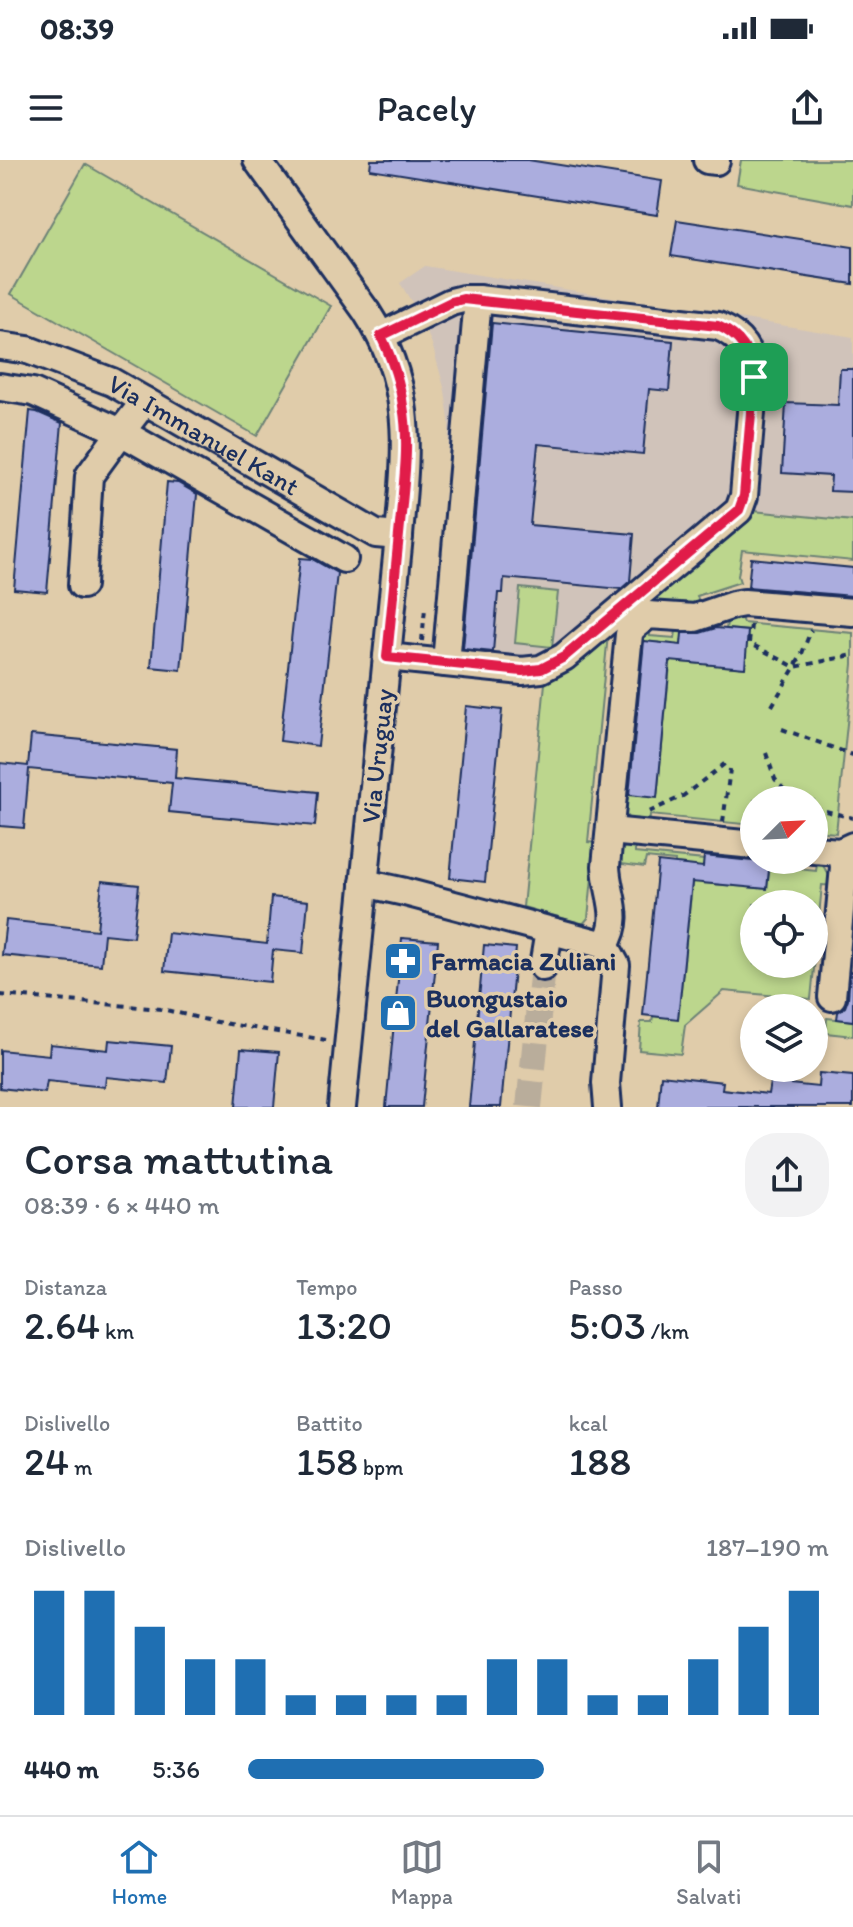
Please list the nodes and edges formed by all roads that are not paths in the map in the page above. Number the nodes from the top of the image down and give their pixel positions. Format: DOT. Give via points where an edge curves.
graph roads {
  1 [pos="257,160"];
  2 [pos="478,299"];
  3 [pos="381,336"];
  4 [pos="0,346"];
  5 [pos="0,387"];
  6 [pos="145,401"];
  7 [pos="121,432"];
  8 [pos="399,536"];
  9 [pos="344,559"];
  10 [pos="82,585"];
  11 [pos="853,612"];
  12 [pos="387,657"];
  13 [pos="446,663"];
  14 [pos="610,831"];
  15 [pos="740,843"];
  16 [pos="847,849"];
  17 [pos="364,883"];
  18 [pos="549,931"];
  19 [pos="605,945"];
  20 [pos="543,967"];
  21 [pos="832,997"];
  22 [pos="342,1107"];
  23 [pos="608,1107"];
  1 -- 3 [label="street, Via Uruguay"];
  2 -- 3 [label="street" via="451,302"];
  2 -- 13 [label="street"];
  2 -- 13 [label="street" via="718,326 734,334 750,357 754,377 745,482 734,516 556,662 522,671"];
  3 -- 8 [label="street, Via Uruguay" via="398,381 405,422"];
  4 -- 6 [label="street, Via Immanuel Kant" via="28,350 112,382"];
  5 -- 7 [label="street" via="33,392"];
  6 -- 7 [label="street"];
  6 -- 8 [label="street, Via Immanuel Kant" via="376,534"];
  7 -- 9 [label="street"];
  7 -- 10 [label="street" via="89,476"];
  8 -- 12 [label="street, Via Uruguay"];
  11 -- 14 [label="street" via="753,604 695,618 645,616 629,634"];
  12 -- 13 [label="street"];
  12 -- 17 [label="street, Via Uruguay"];
  14 -- 15 [label="street"];
  14 -- 19 [label="street" via="607,874 614,917"];
  16 -- 21 [label="street"];
  17 -- 18 [label="street"];
  17 -- 22 [label="street, Via Uruguay"];
  18 -- 19 [label="street"];
  18 -- 20 [label="street"];
  19 -- 23 [label="street" via="616,965"];
}
